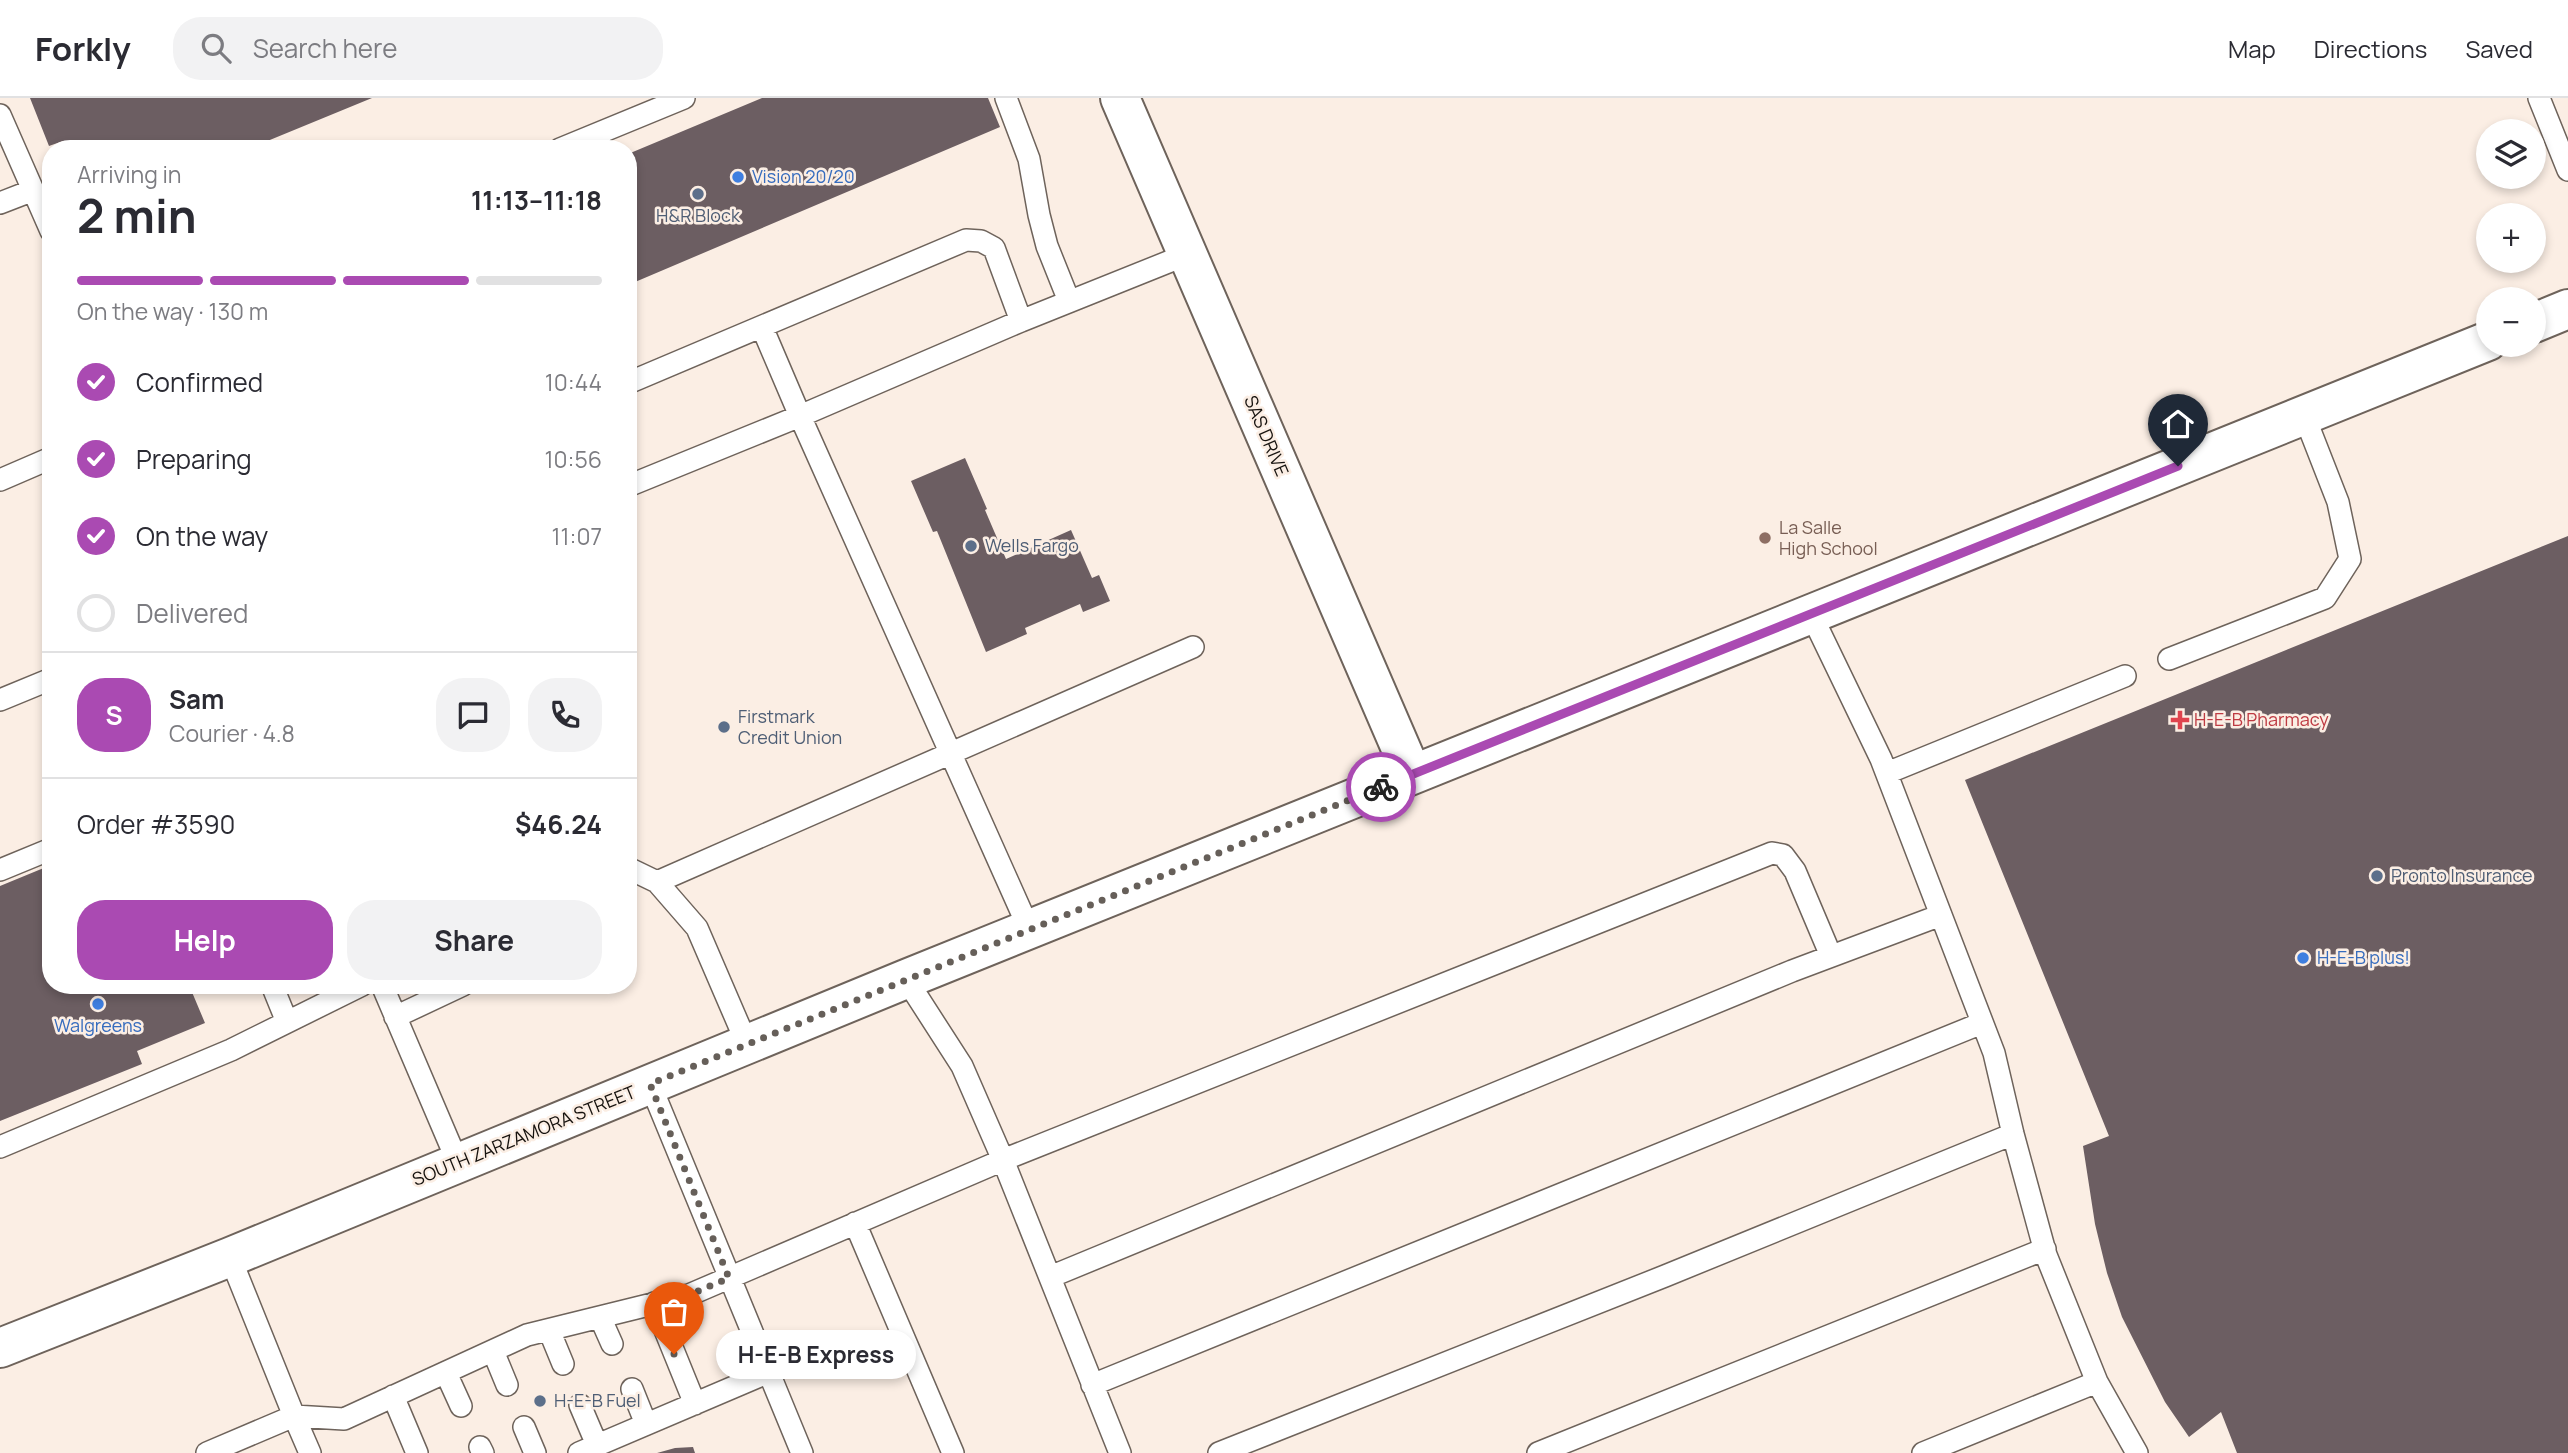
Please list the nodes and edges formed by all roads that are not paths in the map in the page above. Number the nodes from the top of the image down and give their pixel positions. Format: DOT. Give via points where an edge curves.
graph roads {
  1 [pos="684,98"];
  2 [pos="1006,98"];
  3 [pos="1120,98"];
  4 [pos="2539,98"];
  5 [pos="0,115"];
  6 [pos="582,140"];
  7 [pos="2568,170"];
  8 [pos="31,191"];
  9 [pos="0,204"];
  10 [pos="42,213"];
  11 [pos="1188,254"];
  12 [pos="1069,302"];
  13 [pos="2568,309"];
  14 [pos="2546,318"];
  15 [pos="1021,321"];
  16 [pos="762,327"];
  17 [pos="2476,346"];
  18 [pos="637,379"];
  19 [pos="2304,415"];
  20 [pos="800,416"];
  21 [pos="42,462"];
  22 [pos="0,480"];
  23 [pos="637,482"];
  24 [pos="1811,614"];
  25 [pos="1193,647"];
  26 [pos="2169,659"];
  27 [pos="2125,676"];
  28 [pos="42,683"];
  29 [pos="0,700"];
  30 [pos="951,753"];
  31 [pos="1887,773"];
  32 [pos="1412,774"];
  33 [pos="42,853"];
  34 [pos="0,870"];
  35 [pos="637,872"];
  36 [pos="656,882"];
  37 [pos="1941,915"];
  38 [pos="1029,929"];
  39 [pos="1831,956"];
  40 [pos="906,979"];
  41 [pos="276,994"];
  42 [pos="344,994"];
  43 [pos="386,994"];
  44 [pos="430,994"];
  45 [pos="395,1017"];
  46 [pos="287,1022"];
  47 [pos="1982,1023"];
  48 [pos="747,1044"];
  49 [pos="650,1084"];
  50 [pos="2013,1134"];
  51 [pos="0,1147"];
  52 [pos="1003,1160"];
  53 [pos="458,1163"];
  54 [pos="855,1223"];
  55 [pos="2045,1249"];
  56 [pos="230,1257"];
  57 [pos="1050,1277"];
  58 [pos="729,1278"];
  59 [pos="654,1303"];
  60 [pos="600,1317"];
  61 [pos="549,1330"];
  62 [pos="612,1343"];
  63 [pos="0,1348"];
  64 [pos="493,1351"];
  65 [pos="563,1364"];
  66 [pos="446,1373"];
  67 [pos="769,1373"];
  68 [pos="2097,1382"];
  69 [pos="507,1385"];
  70 [pos="1093,1385"];
  71 [pos="632,1389"];
  72 [pos="393,1396"];
  73 [pos="695,1404"];
  74 [pos="580,1405"];
  75 [pos="461,1406"];
  76 [pos="294,1416"];
  77 [pos="646,1424"];
  78 [pos="524,1427"];
  79 [pos="588,1449"];
  80 [pos="207,1453"];
  81 [pos="310,1453"];
  82 [pos="417,1453"];
  83 [pos="535,1453"];
  84 [pos="802,1453"];
  85 [pos="953,1453"];
  86 [pos="1121,1453"];
  87 [pos="1219,1453"];
  88 [pos="1538,1453"];
  89 [pos="1923,1453"];
  90 [pos="2137,1453"];
  1 -- 6 [label="lane"];
  2 -- 12 [label="lane" via="1029,159 1047,246"];
  3 -- 11 [label="main road, SAS DRIVE"];
  4 -- 7 [label="lane"];
  5 -- 8 [label="lane"];
  8 -- 9 [label="lane"];
  8 -- 10 [label="lane"];
  11 -- 12 [label="lane"];
  11 -- 32 [label="main road, SAS DRIVE"];
  12 -- 15 [label="lane"];
  13 -- 14 [label="main road"];
  15 -- 16 [label="lane" via="993,248 966,240"];
  15 -- 20 [label="lane"];
  16 -- 18 [label="lane"];
  16 -- 20 [label="lane"];
  17 -- 19 [label="main road, SOUTH ZARZAMORA STREET"];
  19 -- 24 [label="main road, SOUTH ZARZAMORA STREET"];
  19 -- 26 [label="lane" via="2338,502 2350,559 2325,598"];
  20 -- 23 [label="lane"];
  20 -- 30 [label="lane"];
  21 -- 22 [label="lane"];
  24 -- 31 [label="lane"];
  24 -- 32 [label="main road, SOUTH ZARZAMORA STREET"];
  25 -- 30 [label="lane"];
  27 -- 31 [label="lane"];
  28 -- 29 [label="lane"];
  30 -- 36 [label="lane"];
  30 -- 38 [label="lane"];
  31 -- 37 [label="lane"];
  32 -- 38 [label="main road, SOUTH ZARZAMORA STREET"];
  33 -- 34 [label="lane"];
  35 -- 36 [label="lane"];
  36 -- 48 [label="lane" via="697,928"];
  37 -- 39 [label="lane"];
  37 -- 47 [label="lane"];
  38 -- 40 [label="main road, SOUTH ZARZAMORA STREET"];
  39 -- 52 [label="lane" via="1795,871 1783,855 1772,853"];
  39 -- 57 [label="lane"];
  40 -- 48 [label="main road, SOUTH ZARZAMORA STREET"];
  40 -- 52 [label="lane" via="962,1066"];
  41 -- 46 [label="lane"];
  42 -- 46 [label="lane"];
  43 -- 45 [label="lane"];
  44 -- 45 [label="lane"];
  45 -- 53 [label="lane"];
  46 -- 51 [label="lane"];
  47 -- 50 [label="lane"];
  47 -- 70 [label="lane"];
  48 -- 49 [label="main road, SOUTH ZARZAMORA STREET"];
  49 -- 53 [label="main road, SOUTH ZARZAMORA STREET"];
  49 -- 58 [label="lane"];
  50 -- 55 [label="lane"];
  50 -- 87 [label="lane"];
  52 -- 54 [label="lane"];
  52 -- 57 [label="lane"];
  53 -- 56 [label="main road, SOUTH ZARZAMORA STREET"];
  54 -- 58 [label="lane"];
  54 -- 85 [label="lane"];
  55 -- 68 [label="lane"];
  55 -- 88 [label="lane"];
  56 -- 63 [label="main road, SOUTH ZARZAMORA STREET"];
  56 -- 76 [label="lane"];
  57 -- 70 [label="lane"];
  58 -- 59 [label="lane"];
  58 -- 67 [label="lane"];
  59 -- 60 [label="lane"];
  59 -- 73 [label="lane"];
  60 -- 61 [label="lane"];
  60 -- 62 [label="lane"];
  61 -- 64 [label="lane"];
  61 -- 65 [label="lane"];
  64 -- 66 [label="lane"];
  64 -- 69 [label="lane"];
  66 -- 72 [label="lane"];
  66 -- 75 [label="lane"];
  67 -- 73 [label="lane"];
  67 -- 84 [label="lane"];
  68 -- 89 [label="lane"];
  68 -- 90 [label="lane"];
  70 -- 86 [label="lane"];
  71 -- 77 [label="lane"];
  72 -- 76 [label="lane" via="344,1419"];
  72 -- 82 [label="lane"];
  73 -- 77 [label="lane"];
  74 -- 79 [label="lane"];
  76 -- 80 [label="lane"];
  76 -- 81 [label="lane"];
  77 -- 79 [label="lane"];
  78 -- 83 [label="lane"];
}
